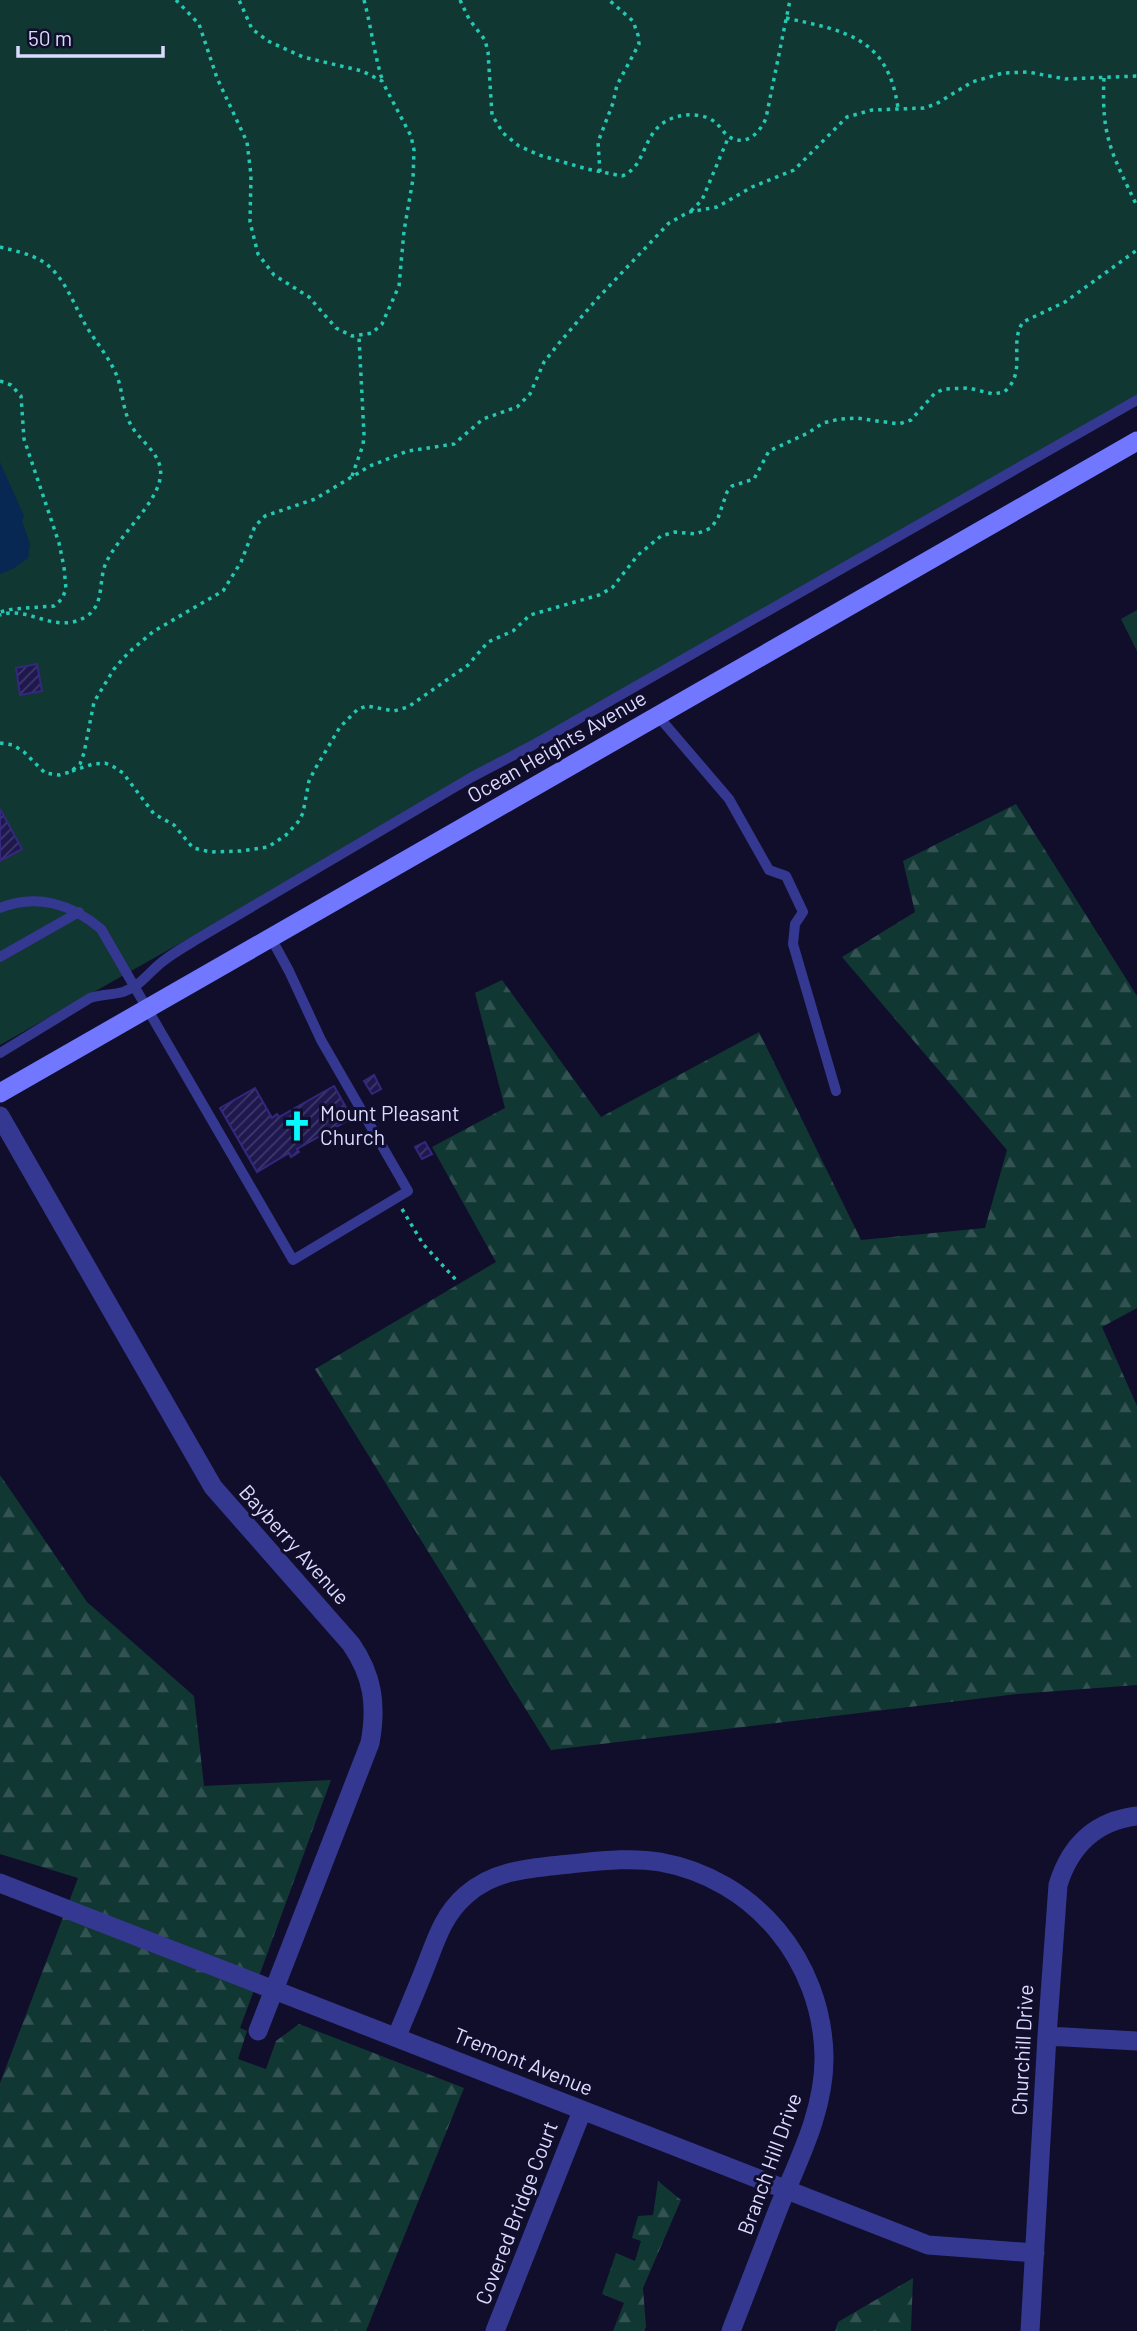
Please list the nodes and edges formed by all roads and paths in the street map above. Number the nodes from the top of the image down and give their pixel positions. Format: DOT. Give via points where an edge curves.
graph roads {
  1 [pos="176,0"];
  2 [pos="239,0"];
  3 [pos="364,0"];
  4 [pos="460,0"];
  5 [pos="609,0"];
  6 [pos="790,0"];
  7 [pos="786,18"];
  8 [pos="1137,76"];
  9 [pos="1104,78"];
  10 [pos="382,81"];
  11 [pos="898,108"];
  12 [pos="729,136"];
  13 [pos="600,172"];
  14 [pos="1137,206"];
  15 [pos="690,212"];
  16 [pos="0,247"];
  17 [pos="1137,250"];
  18 [pos="359,337"];
  19 [pos="0,381"];
  20 [pos="1137,400"];
  21 [pos="1137,440"];
  22 [pos="351,477"];
  23 [pos="0,614"];
  24 [pos="658,716"];
  25 [pos="0,743"];
  26 [pos="70,772"];
  27 [pos="0,908"];
  28 [pos="79,912"];
  29 [pos="271,938"];
  30 [pos="0,957"];
  31 [pos="135,985"];
  32 [pos="149,1008"];
  33 [pos="0,1053"];
  34 [pos="836,1091"];
  35 [pos="0,1093"];
  36 [pos="0,1116"];
  37 [pos="401,1207"];
  38 [pos="458,1282"];
  39 [pos="1137,1816"];
  40 [pos="0,1883"];
  41 [pos="275,1990"];
  42 [pos="258,2031"];
  43 [pos="397,2036"];
  44 [pos="1046,2036"];
  45 [pos="1137,2041"];
  46 [pos="582,2111"];
  47 [pos="786,2190"];
  48 [pos="1035,2253"];
  49 [pos="495,2331"];
  50 [pos="731,2331"];
  51 [pos="1030,2331"];
  1 -- 18 [label="path" via="199,24 217,78 247,142 251,234 258,254 274,275 304,293 336,328"];
  2 -- 10 [label="path" via="252,29 275,44 310,60 362,71"];
  3 -- 10 [label="path"];
  4 -- 13 [label="path" via="485,40 492,115 503,133 539,155"];
  5 -- 13 [label="path" via="633,21 639,44 621,75 598,142"];
  6 -- 7 [label="path"];
  7 -- 11 [label="path" via="841,30 862,41 888,75"];
  7 -- 12 [label="path" via="763,125 747,139"];
  8 -- 9 [label="path"];
  9 -- 11 [label="path" via="1003,73 972,82 924,108"];
  9 -- 14 [label="path" via="1108,141"];
  10 -- 18 [label="path" via="411,136 413,179 399,286 382,324"];
  11 -- 15 [label="path" via="847,117 794,170 717,207"];
  12 -- 13 [label="path" via="704,116 668,118 655,129 628,173"];
  12 -- 15 [label="path" via="702,200"];
  15 -- 22 [label="path" via="669,223 596,300 544,362 524,401 482,419 454,444 408,451"];
  16 -- 23 [label="path" via="44,262 62,282 110,362 131,425 157,458 161,472 158,486 105,565 99,601 91,613 66,623"];
  17 -- 26 [label="path" via="1065,302 1023,322 1015,340 1019,360 1015,378 1004,392 944,389 911,420 899,425 856,418 823,423 769,451 754,479 732,486 711,528 696,534 661,536 638,555 612,588 530,615 513,631 488,642 468,664 408,707 358,709 340,727 315,769 298,822 273,844 241,851 193,848 174,825 154,814 114,767 93,764"];
  18 -- 22 [label="path" via="364,435"];
  19 -- 23 [label="path" via="21,396 24,439 59,543 66,580 64,594 54,606 12,608"];
  20 -- 31 [label="lane" via="472,777 199,938"];
  21 -- 24 [label="main road, Ocean Heights Avenue"];
  22 -- 26 [label="path" via="315,499 265,516 255,526 223,591 154,631 129,652 94,702 84,753"];
  24 -- 29 [label="main road, Ocean Heights Avenue"];
  24 -- 34 [label="lane" via="729,799 769,870 786,876 803,912 795,924 793,944"];
  25 -- 26 [label="path" via="24,752 45,773"];
  27 -- 28 [label="lane" via="37,901"];
  28 -- 30 [label="lane"];
  28 -- 31 [label="lane" via="106,936"];
  29 -- 32 [label="main road, Ocean Heights Avenue"];
  29 -- 32 [label="lane" via="321,1040 408,1191 293,1260"];
  31 -- 32 [label="lane"];
  31 -- 33 [label="lane" via="90,998"];
  32 -- 35 [label="main road, Ocean Heights Avenue"];
  36 -- 41 [label="street, Bayberry Avenue" via="213,1487 351,1644 370,1680 375,1714 370,1743"];
  37 -- 38 [label="path" via="424,1244"];
  39 -- 44 [label="street, Churchill Drive" via="1093,1830 1065,1863 1056,1897"];
  40 -- 41 [label="street, Tremont Avenue"];
  41 -- 42 [label="street, Bayberry Avenue"];
  41 -- 43 [label="street, Tremont Avenue"];
  43 -- 46 [label="street, Tremont Avenue"];
  43 -- 47 [label="street, Branch Hill Drive" via="446,1916 486,1880 516,1870 606,1861 648,1860 692,1870 735,1892 771,1921 797,1956 817,2004 824,2056 821,2098"];
  44 -- 45 [label="street"];
  44 -- 48 [label="street, Churchill Drive"];
  46 -- 47 [label="street, Tremont Avenue"];
  46 -- 49 [label="street, Covered Bridge Court"];
  47 -- 48 [label="street, Tremont Avenue" via="934,2247"];
  47 -- 50 [label="street, Branch Hill Drive"];
  48 -- 51 [label="street, Churchill Drive"];
}
